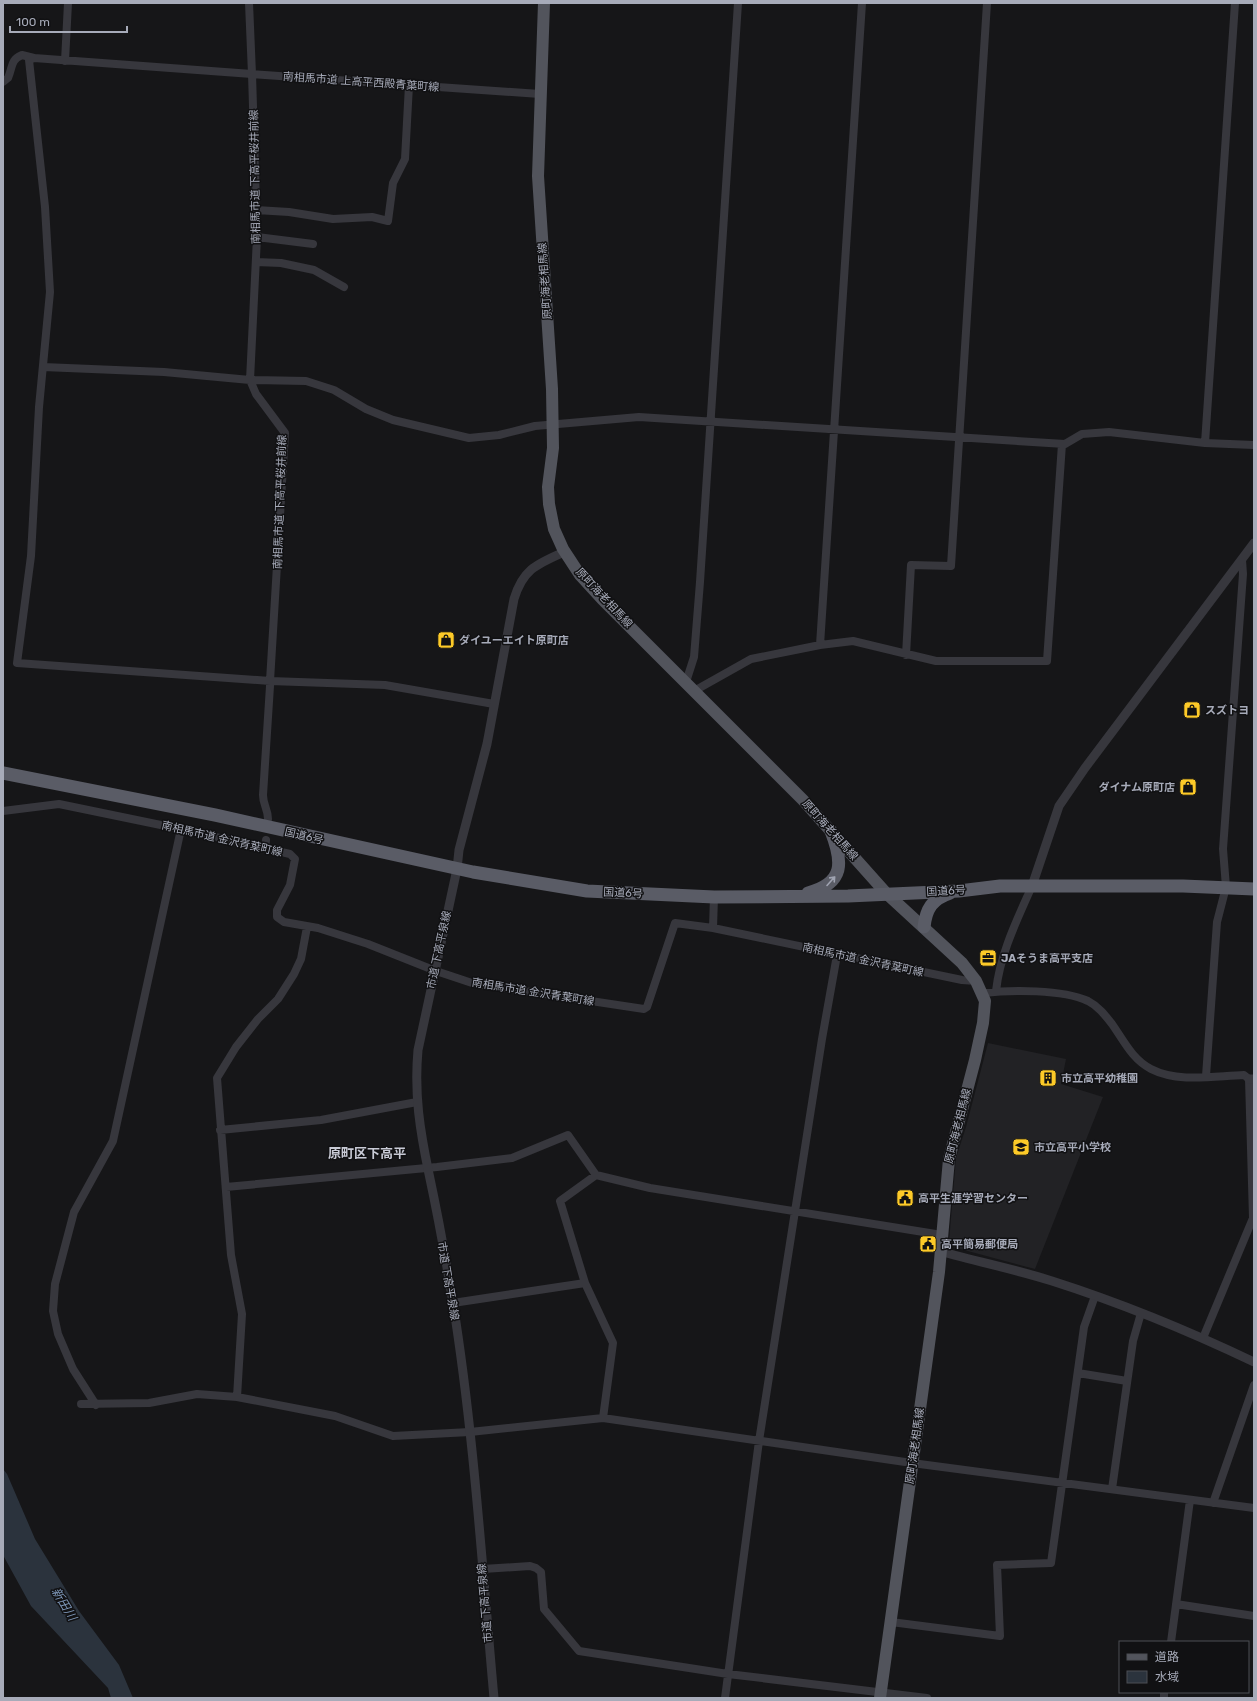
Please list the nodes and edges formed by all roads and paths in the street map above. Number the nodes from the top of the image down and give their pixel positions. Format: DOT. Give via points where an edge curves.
graph roads {
  1 [pos="68,3"];
  2 [pos="249,3"];
  3 [pos="544,3"];
  4 [pos="738,3"];
  5 [pos="862,3"];
  6 [pos="987,3"];
  7 [pos="1235,3"];
  8 [pos="34,58"];
  9 [pos="65,61"];
  10 [pos="252,74"];
  11 [pos="3,82"];
  12 [pos="409,85"];
  13 [pos="540,94"];
  14 [pos="256,210"];
  15 [pos="257,237"];
  16 [pos="312,244"];
  17 [pos="256,262"];
  18 [pos="344,287"];
  19 [pos="43,367"];
  20 [pos="250,380"];
  21 [pos="710,422"];
  22 [pos="552,425"];
  23 [pos="833,430"];
  24 [pos="958,437"];
  25 [pos="1205,443"];
  26 [pos="1062,444"];
  27 [pos="1254,445"];
  28 [pos="1254,543"];
  29 [pos="564,552"];
  30 [pos="1242,560"];
  31 [pos="820,645"];
  32 [pos="906,655"];
  33 [pos="270,681"];
  34 [pos="690,686"];
  35 [pos="494,704"];
  36 [pos="3,773"];
  37 [pos="3,811"];
  38 [pos="268,818"];
  39 [pos="181,829"];
  40 [pos="831,831"];
  41 [pos="457,869"];
  42 [pos="1032,886"];
  43 [pos="1226,887"];
  44 [pos="1254,889"];
  45 [pos="959,891"];
  46 [pos="886,893"];
  47 [pos="714,897"];
  48 [pos="796,897"];
  49 [pos="307,927"];
  50 [pos="924,927"];
  51 [pos="713,928"];
  52 [pos="837,955"];
  53 [pos="436,971"];
  54 [pos="976,980"];
  55 [pos="996,991"];
  56 [pos="983,993"];
  57 [pos="1206,1076"];
  58 [pos="1251,1079"];
  59 [pos="417,1102"];
  60 [pos="220,1130"];
  61 [pos="428,1167"];
  62 [pos="596,1175"];
  63 [pos="226,1187"];
  64 [pos="795,1212"];
  65 [pos="942,1235"];
  66 [pos="940,1251"];
  67 [pos="585,1283"];
  68 [pos="1095,1296"];
  69 [pos="453,1303"];
  70 [pos="1141,1313"];
  71 [pos="1203,1338"];
  72 [pos="1254,1362"];
  73 [pos="1078,1373"];
  74 [pos="1127,1381"];
  75 [pos="1254,1385"];
  76 [pos="237,1397"];
  77 [pos="81,1404"];
  78 [pos="96,1405"];
  79 [pos="602,1418"];
  80 [pos="470,1432"];
  81 [pos="758,1441"];
  82 [pos="912,1463"];
  83 [pos="1062,1483"];
  84 [pos="1112,1489"];
  85 [pos="1190,1500"];
  86 [pos="1213,1503"];
  87 [pos="1254,1508"];
  88 [pos="482,1568"];
  89 [pos="1176,1604"];
  90 [pos="1254,1616"];
  91 [pos="890,1622"];
  92 [pos="1171,1641"];
  93 [pos="728,1674"];
  94 [pos="881,1695"];
  95 [pos="494,1698"];
  96 [pos="724,1698"];
  97 [pos="927,1698"];
  1 -- 9 [label="street"];
  2 -- 10 [label="street"];
  3 -- 13 [label="main road, 原町海老相馬線"];
  4 -- 21 [label="street"];
  5 -- 23 [label="street"];
  6 -- 24 [label="street"];
  7 -- 25 [label="street"];
  8 -- 9 [label="street, 南相馬市道 上高平西殿青葉町線"];
  8 -- 11 [label="street, 南相馬市道 上高平西殿青葉町線" via="22,55 14,58 8,78"];
  8 -- 19 [label="street" via="28,60 29,76 45,207 50,292"];
  9 -- 10 [label="street, 南相馬市道 上高平西殿青葉町線"];
  10 -- 12 [label="street, 南相馬市道 上高平西殿青葉町線"];
  10 -- 14 [label="street, 南相馬市道 下高平桜井前線"];
  12 -- 13 [label="street, 南相馬市道 上高平西殿青葉町線"];
  12 -- 14 [label="street" via="405,159 393,183 388,221 372,217 333,219"];
  13 -- 22 [label="main road, 原町海老相馬線" via="538,195 549,328"];
  14 -- 15 [label="street, 南相馬市道 下高平桜井前線"];
  15 -- 16 [label="street"];
  15 -- 17 [label="street, 南相馬市道 下高平桜井前線"];
  17 -- 18 [label="street" via="280,263 314,270"];
  17 -- 20 [label="street, 南相馬市道 下高平桜井前線"];
  19 -- 20 [label="street" via="164,372"];
  19 -- 33 [label="street" via="31,556 17,663"];
  20 -- 22 [label="street" via="313,382 393,420 469,438"];
  20 -- 33 [label="street, 南相馬市道 下高平桜井前線" via="256,394 285,433"];
  21 -- 22 [label="street" via="639,417"];
  21 -- 23 [label="street"];
  21 -- 34 [label="street"];
  22 -- 29 [label="main road, 原町海老相馬線" via="549,504 554,529"];
  23 -- 24 [label="street"];
  23 -- 31 [label="street"];
  24 -- 26 [label="street"];
  24 -- 32 [label="street" via="951,566 911,565"];
  25 -- 26 [label="street" via="1109,432 1082,434"];
  25 -- 27 [label="street"];
  26 -- 32 [label="street" via="1048,661 936,661"];
  28 -- 30 [label="street"];
  29 -- 34 [label="main road, 原町海老相馬線" via="580,575 602,599"];
  29 -- 35 [label="street, 市道 下高平泉線" via="530,569 519,583"];
  30 -- 42 [label="street" via="1084,768 1059,806"];
  30 -- 43 [label="street" via="1223,850"];
  31 -- 32 [label="street" via="853,641"];
  31 -- 34 [label="street" via="751,659"];
  33 -- 35 [label="street" via="385,685"];
  33 -- 38 [label="street, 南相馬市道 下高平桜井前線" via="262,805 268,811"];
  34 -- 40 [label="main road, 原町海老相馬線"];
  35 -- 41 [label="street, 市道 下高平泉線" via="459,850"];
  36 -- 41 [label="highway, 国道6号" via="215,815"];
  37 -- 39 [label="street, 南相馬市道 金沢青葉町線" via="59,804"];
  39 -- 49 [label="street, 南相馬市道 金沢青葉町線" via="265,844 290,854 295,859 290,886 276,917 284,922"];
  39 -- 78 [label="street" via="113,1141 74,1212 55,1284 53,1310 58,1334 72,1369"];
  40 -- 46 [label="main road, 原町海老相馬線"];
  48 -- 40 [label="highway, one-way" via="825,887 835,877 839,861"];
  41 -- 47 [label="highway, 国道6号" via="587,892"];
  41 -- 53 [label="street, 市道 下高平泉線"];
  42 -- 43 [label="highway, 国道6号"];
  42 -- 45 [label="highway, 国道6号" via="1000,886"];
  42 -- 55 [label="street" via="1009,941"];
  43 -- 44 [label="highway, 国道6号"];
  43 -- 57 [label="street" via="1217,922"];
  45 -- 46 [label="highway, 国道6号"];
  45 -- 50 [label="highway" via="932,902 927,911"];
  46 -- 48 [label="highway, 国道6号"];
  46 -- 50 [label="main road, 原町海老相馬線"];
  47 -- 48 [label="highway, 国道6号"];
  47 -- 51 [label="street"];
  49 -- 53 [label="street, 南相馬市道 金沢青葉町線" via="368,944"];
  49 -- 60 [label="street" via="301,959 294,974 278,999 251,1027 219,1075 217,1085"];
  50 -- 54 [label="main road, 原町海老相馬線"];
  51 -- 52 [label="street, 南相馬市道 金沢青葉町線"];
  51 -- 53 [label="street, 南相馬市道 金沢青葉町線" via="675,923 644,1009 472,983"];
  52 -- 54 [label="street, 南相馬市道 金沢青葉町線" via="962,980"];
  52 -- 64 [label="street"];
  53 -- 59 [label="street, 市道 下高平泉線" via="418,1050"];
  54 -- 56 [label="main road, 原町海老相馬線"];
  55 -- 56 [label="street"];
  55 -- 57 [label="street" via="1066,994 1087,1001 1104,1015 1133,1056 1142,1064 1170,1076"];
  56 -- 65 [label="main road, 原町海老相馬線" via="983,1024 949,1159"];
  57 -- 58 [label="street" via="1244,1075"];
  58 -- 71 [label="street" via="1253,1218"];
  59 -- 60 [label="street" via="321,1120"];
  59 -- 61 [label="street, 市道 下高平泉線"];
  60 -- 63 [label="street"];
  61 -- 62 [label="street" via="512,1158 568,1135"];
  61 -- 63 [label="street"];
  61 -- 69 [label="street, 市道 下高平泉線"];
  62 -- 64 [label="street" via="650,1188"];
  62 -- 67 [label="street" via="560,1202"];
  63 -- 76 [label="street" via="231,1255 242,1314"];
  64 -- 65 [label="street"];
  64 -- 81 [label="street"];
  65 -- 66 [label="main road, 原町海老相馬線"];
  66 -- 68 [label="street" via="1051,1281"];
  66 -- 82 [label="main road, 原町海老相馬線"];
  67 -- 69 [label="street"];
  67 -- 79 [label="street" via="613,1343"];
  68 -- 70 [label="street"];
  68 -- 73 [label="street" via="1084,1327"];
  69 -- 80 [label="street, 市道 下高平泉線"];
  70 -- 71 [label="street"];
  70 -- 74 [label="street" via="1132,1341"];
  71 -- 72 [label="street"];
  73 -- 74 [label="street"];
  73 -- 83 [label="street"];
  74 -- 84 [label="street"];
  75 -- 86 [label="street"];
  76 -- 78 [label="street" via="197,1394 149,1403"];
  76 -- 80 [label="street" via="335,1416 393,1436"];
  77 -- 78 [label="street"];
  79 -- 80 [label="street"];
  79 -- 81 [label="street"];
  80 -- 88 [label="street, 市道 下高平泉線"];
  81 -- 82 [label="street"];
  81 -- 93 [label="street"];
  82 -- 83 [label="street"];
  82 -- 91 [label="main road, 原町海老相馬線"];
  83 -- 84 [label="street"];
  83 -- 91 [label="street" via="1051,1563 997,1565 1000,1636"];
  84 -- 85 [label="street"];
  85 -- 86 [label="street"];
  85 -- 89 [label="street"];
  86 -- 87 [label="street"];
  88 -- 93 [label="street" via="530,1566 541,1572 544,1609 579,1651"];
  88 -- 95 [label="street, 市道 下高平泉線"];
  89 -- 90 [label="street"];
  89 -- 92 [label="street"];
  91 -- 94 [label="main road, 原町海老相馬線"];
  93 -- 94 [label="street"];
  93 -- 96 [label="street"];
  94 -- 97 [label="street"];
}
